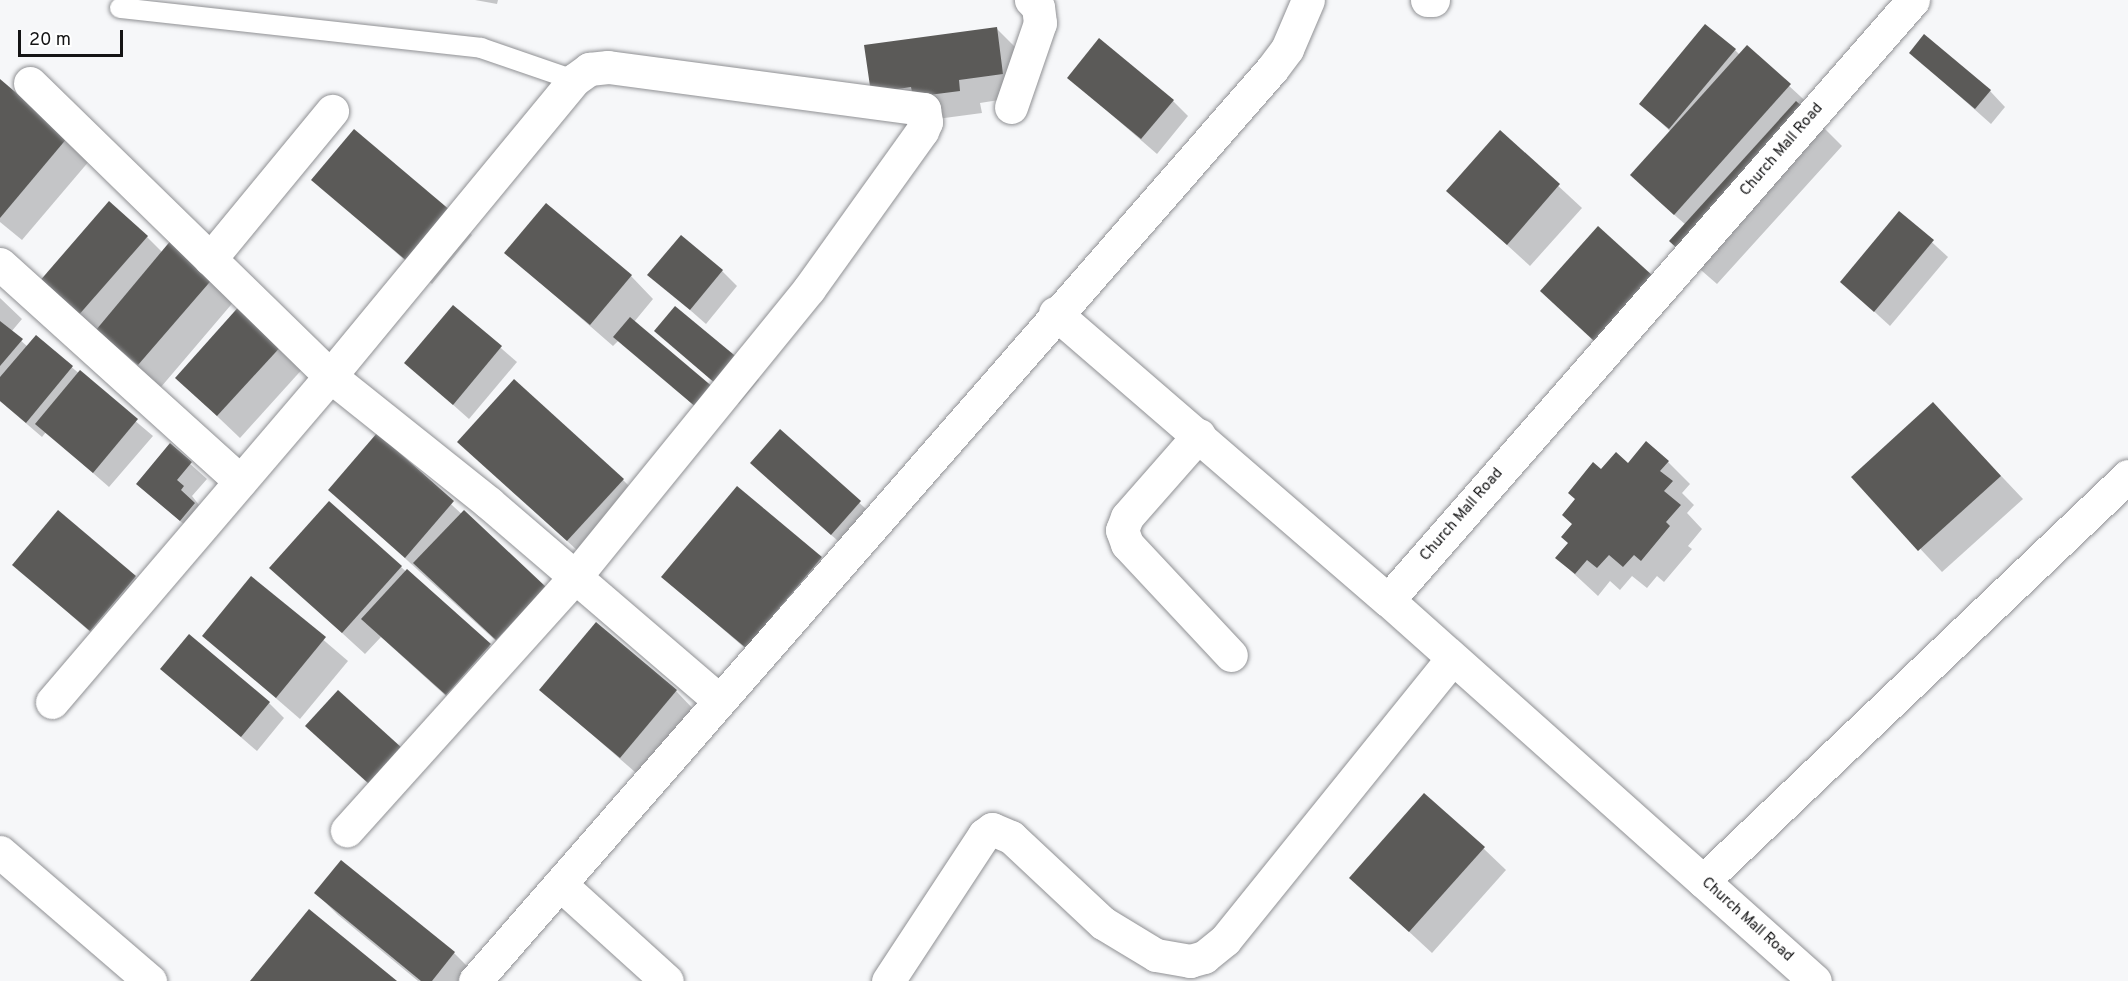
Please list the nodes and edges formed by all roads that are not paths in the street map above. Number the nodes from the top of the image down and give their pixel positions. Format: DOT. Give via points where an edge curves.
graph roads {
  1 [pos="1031,0"];
  2 [pos="1308,0"];
  3 [pos="1427,0"];
  4 [pos="1433,0"];
  5 [pos="1913,0"];
  6 [pos="120,8"];
  7 [pos="574,80"];
  8 [pos="30,83"];
  9 [pos="1011,107"];
  10 [pos="332,111"];
  11 [pos="210,260"];
  12 [pos="0,264"];
  13 [pos="1055,313"];
  14 [pos="330,376"];
  15 [pos="1199,435"];
  16 [pos="2128,476"];
  17 [pos="240,481"];
  18 [pos="575,577"];
  19 [pos="1388,600"];
  20 [pos="1231,654"];
  21 [pos="1451,660"];
  22 [pos="719,700"];
  23 [pos="52,702"];
  24 [pos="347,830"];
  25 [pos="0,852"];
  26 [pos="1703,881"];
  27 [pos="560,884"];
  28 [pos="150,981"];
  29 [pos="475,981"];
  30 [pos="667,981"];
  31 [pos="888,981"];
  32 [pos="1815,981"];
  1 -- 9 [label="street" via="1038,7 1040,23"];
  2 -- 13 [label="street" via="1287,49 1272,69"];
  3 -- 4 [label="street"];
  5 -- 19 [label="street, Church Mall Road"];
  6 -- 7 [label="lane" via="481,48"];
  7 -- 14 [label="street"];
  7 -- 18 [label="street" via="589,69 608,66 917,107 927,115 922,131 809,289"];
  8 -- 11 [label="street"];
  10 -- 11 [label="street"];
  11 -- 14 [label="street"];
  12 -- 17 [label="street"];
  13 -- 15 [label="street"];
  13 -- 22 [label="street"];
  14 -- 17 [label="street"];
  14 -- 18 [label="street"];
  15 -- 19 [label="street"];
  15 -- 20 [label="street" via="1127,517 1122,530 1127,544"];
  16 -- 26 [label="street"];
  17 -- 23 [label="street"];
  18 -- 22 [label="street"];
  18 -- 24 [label="street"];
  19 -- 21 [label="street, Church Mall Road"];
  21 -- 26 [label="street, Church Mall Road"];
  21 -- 31 [label="street" via="1225,940 1204,957 1177,960 1147,950 1103,923 1011,837 992,829 984,835"];
  22 -- 27 [label="street"];
  25 -- 28 [label="street"];
  26 -- 32 [label="street, Church Mall Road"];
  27 -- 29 [label="street"];
  27 -- 30 [label="street"];
}
